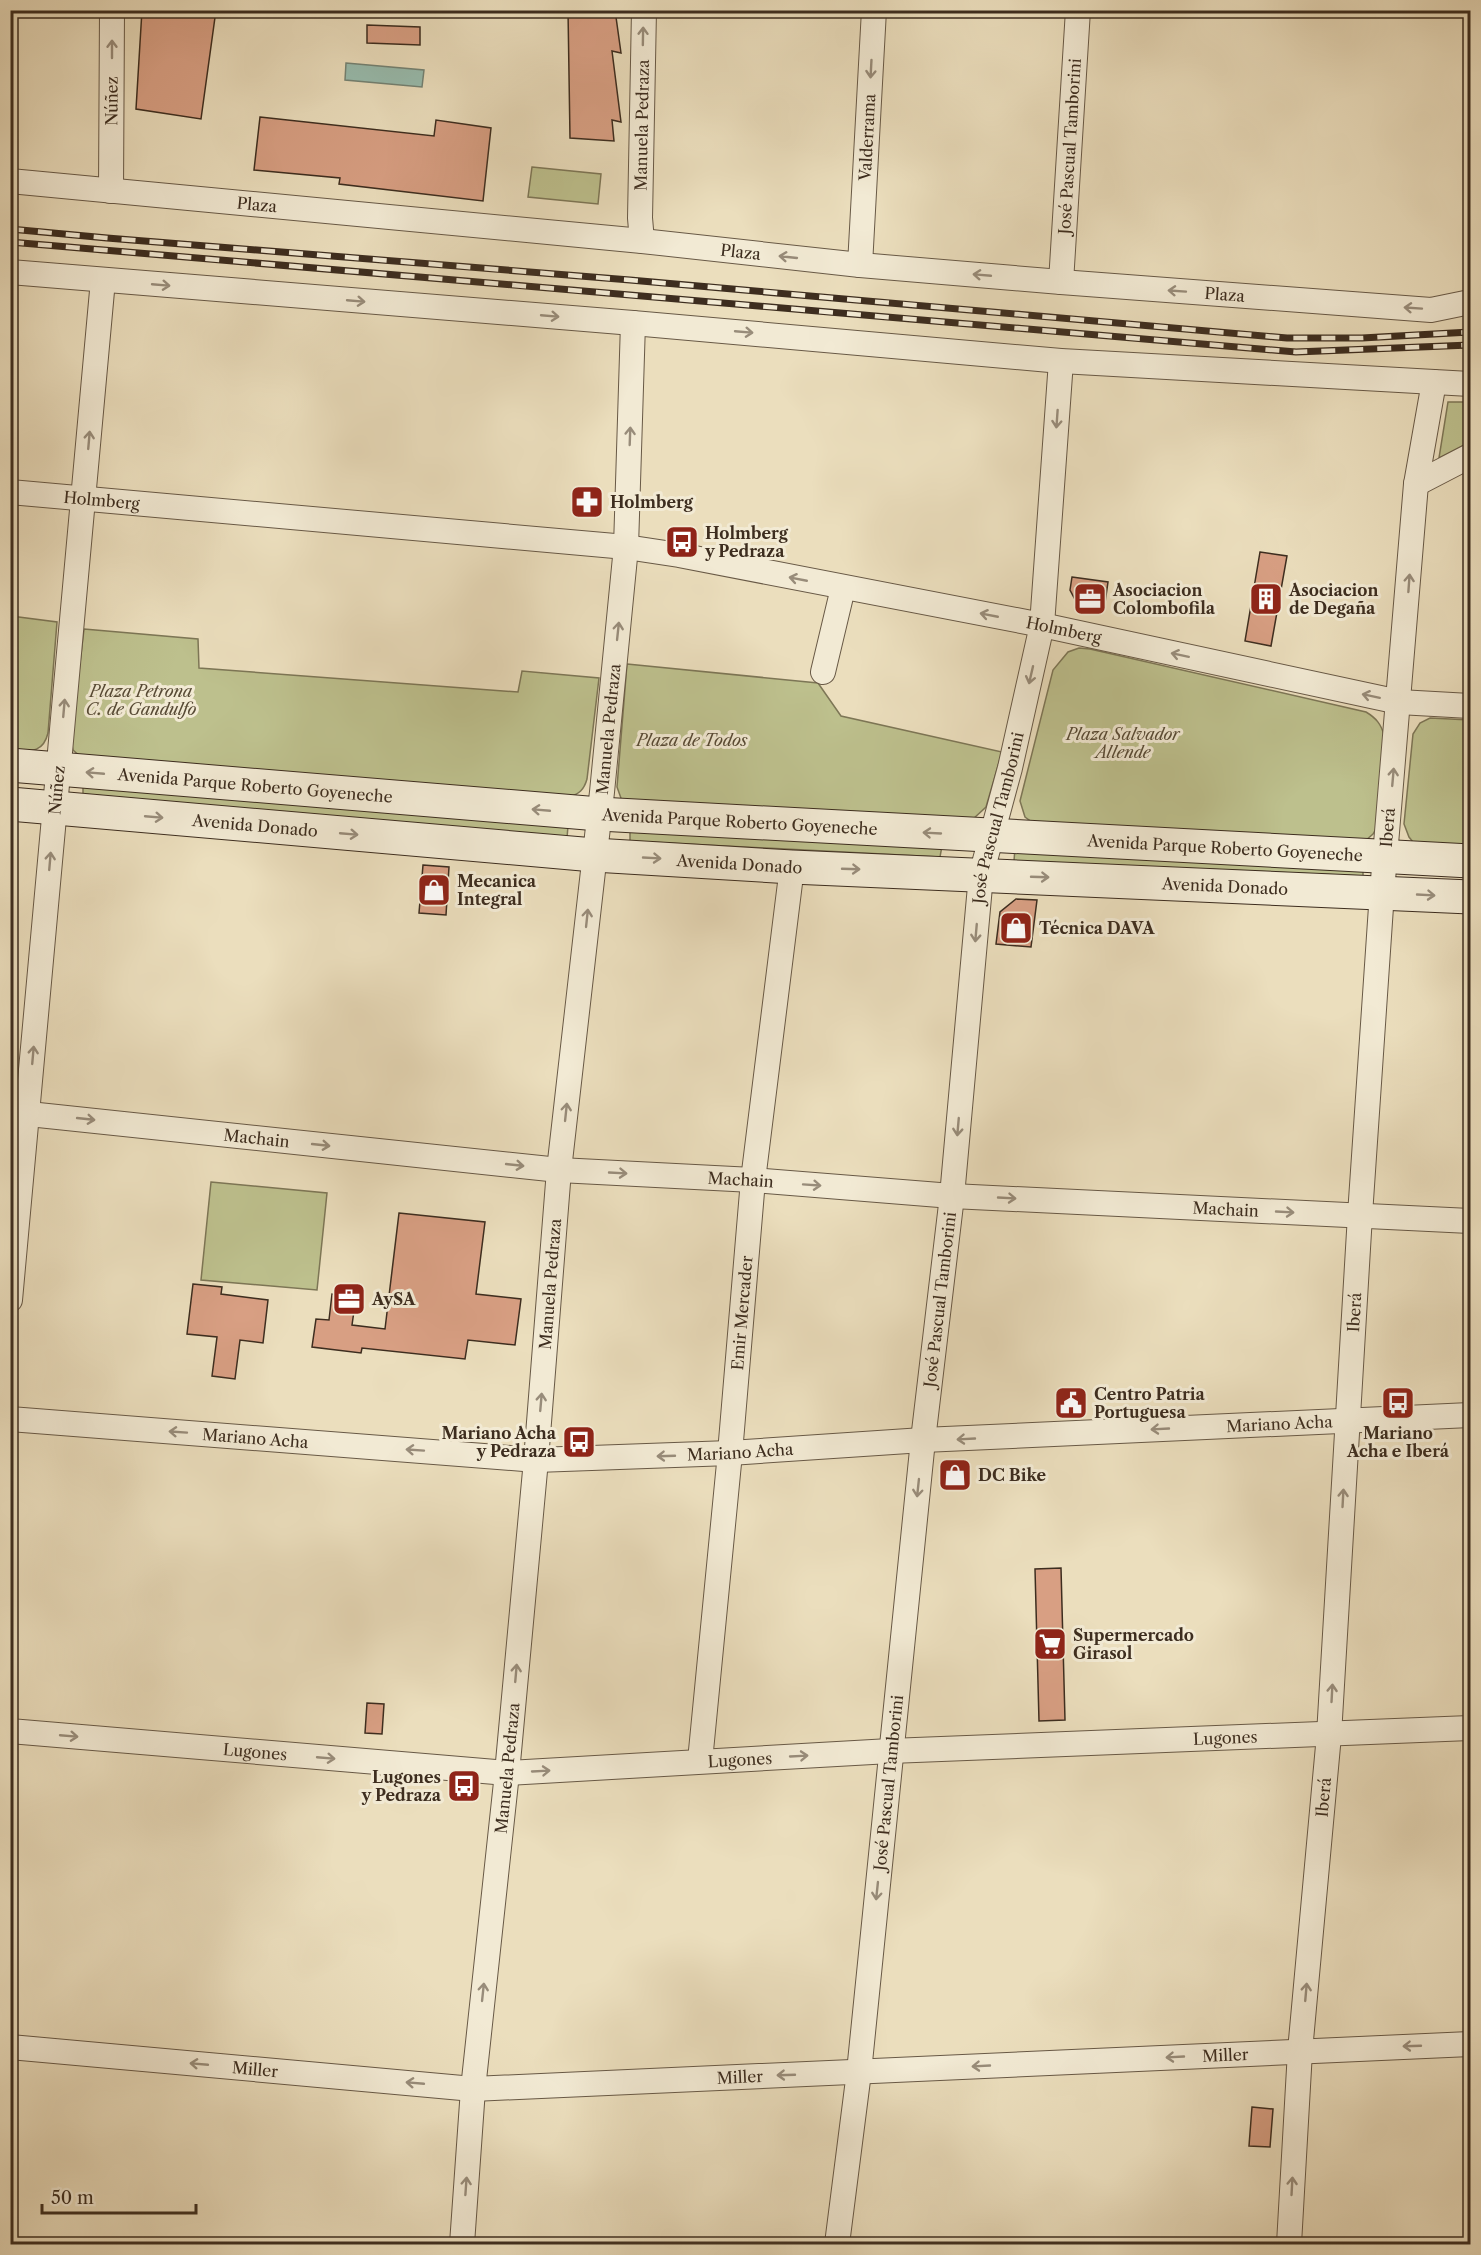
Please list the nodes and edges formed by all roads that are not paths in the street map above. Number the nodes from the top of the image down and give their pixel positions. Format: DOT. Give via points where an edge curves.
graph roads {
  1 [pos="112,10"];
  2 [pos="644,10"];
  3 [pos="874,10"];
  4 [pos="1078,10"];
  5 [pos="10,181"];
  6 [pos="111,191"];
  7 [pos="642,241"];
  8 [pos="860,265"];
  9 [pos="10,272"];
  10 [pos="103,280"];
  11 [pos="1061,282"];
  12 [pos="1470,302"];
  13 [pos="633,323"];
  14 [pos="1061,361"];
  15 [pos="1434,382"];
  16 [pos="1470,384"];
  17 [pos="1470,456"];
  18 [pos="1416,484"];
  19 [pos="10,492"];
  20 [pos="84,499"];
  21 [pos="626,547"];
  22 [pos="843,588"];
  23 [pos="1042,625"];
  24 [pos="823,672"];
  25 [pos="1399,702"];
  26 [pos="1470,706"];
  27 [pos="10,765"];
  28 [pos="58,770"];
  29 [pos="10,804"];
  30 [pos="54,808"];
  31 [pos="599,814"];
  32 [pos="990,836"];
  33 [pos="594,855"];
  34 [pos="1385,856"];
  35 [pos="1470,861"];
  36 [pos="792,867"];
  37 [pos="981,874"];
  38 [pos="1382,892"];
  39 [pos="1470,897"];
  40 [pos="19,1113"];
  41 [pos="559,1170"];
  42 [pos="753,1180"];
  43 [pos="952,1196"];
  44 [pos="1360,1215"];
  45 [pos="1470,1221"];
  46 [pos="10,1300"];
  47 [pos="1470,1415"];
  48 [pos="10,1419"];
  49 [pos="1348,1420"];
  50 [pos="923,1440"];
  51 [pos="730,1453"];
  52 [pos="536,1460"];
  53 [pos="1470,1728"];
  54 [pos="10,1731"];
  55 [pos="1329,1735"];
  56 [pos="890,1751"];
  57 [pos="700,1761"];
  58 [pos="507,1773"];
  59 [pos="1470,2044"];
  60 [pos="10,2047"];
  61 [pos="1300,2051"];
  62 [pos="859,2072"];
  63 [pos="473,2089"];
  64 [pos="462,2244"];
  65 [pos="837,2244"];
  66 [pos="1289,2244"];
  6 -- 1 [label="street, Núñez, one-way"];
  7 -- 2 [label="street, Manuela Pedraza, one-way"];
  3 -- 8 [label="street, Valderrama, one-way"];
  4 -- 11 [label="street, José Pascual Tamborini"];
  5 -- 6 [label="street, Plaza"];
  6 -- 7 [label="street, Plaza"];
  8 -- 7 [label="street, Plaza, one-way"];
  11 -- 8 [label="street, Plaza, one-way"];
  9 -- 10 [label="street"];
  10 -- 13 [label="street, one-way"];
  20 -- 10 [label="street, Núñez, one-way"];
  12 -- 11 [label="street, Plaza, one-way" via="1431,310"];
  13 -- 14 [label="street, one-way"];
  21 -- 13 [label="street, Manuela Pedraza, one-way"];
  14 -- 15 [label="street"];
  14 -- 23 [label="street, José Pascual Tamborini, one-way"];
  15 -- 16 [label="street"];
  15 -- 18 [label="street, Iberá"];
  17 -- 18 [label="street"];
  25 -- 18 [label="street, Iberá, one-way"];
  19 -- 20 [label="street, Holmberg"];
  20 -- 21 [label="street, Holmberg"];
  28 -- 20 [label="street, Núñez, one-way"];
  22 -- 21 [label="street, Holmberg, one-way"];
  31 -- 21 [label="street, Manuela Pedraza, one-way"];
  23 -- 22 [label="street, Holmberg, one-way"];
  22 -- 24 [label="street"];
  25 -- 23 [label="street, Holmberg, one-way"];
  23 -- 32 [label="street, José Pascual Tamborini, one-way" via="1010,768"];
  25 -- 26 [label="street, Holmberg"];
  34 -- 25 [label="street, Iberá, one-way"];
  27 -- 28 [label="main road, Avenida Parque Roberto Goyeneche"];
  28 -- 30 [label="street, Núñez"];
  31 -- 28 [label="main road, Avenida Parque Roberto Goyeneche, one-way"];
  29 -- 30 [label="main road, Avenida Donado"];
  30 -- 33 [label="main road, Avenida Donado, one-way"];
  40 -- 30 [label="street, Núñez, one-way"];
  32 -- 31 [label="main road, Avenida Parque Roberto Goyeneche, one-way"];
  31 -- 33 [label="street, Manuela Pedraza"];
  32 -- 34 [label="main road, Avenida Parque Roberto Goyeneche"];
  32 -- 37 [label="street, José Pascual Tamborini"];
  33 -- 36 [label="main road, Avenida Donado, one-way"];
  41 -- 33 [label="street, Manuela Pedraza, one-way"];
  34 -- 35 [label="main road, Avenida Parque Roberto Goyeneche"];
  34 -- 38 [label="street, Iberá"];
  36 -- 37 [label="main road, Avenida Donado, one-way"];
  36 -- 42 [label="street, Emir Mercader"];
  37 -- 38 [label="main road, Avenida Donado, one-way"];
  37 -- 43 [label="street, José Pascual Tamborini, one-way"];
  38 -- 39 [label="main road, Avenida Donado, one-way"];
  38 -- 44 [label="street, Iberá"];
  40 -- 41 [label="street, Machain, one-way"];
  40 -- 46 [label="street, Núñez"];
  41 -- 42 [label="street, Machain, one-way"];
  52 -- 41 [label="street, Manuela Pedraza, one-way"];
  42 -- 43 [label="street, Machain, one-way"];
  42 -- 51 [label="street, Emir Mercader"];
  43 -- 44 [label="street, Machain, one-way"];
  43 -- 50 [label="street, José Pascual Tamborini"];
  44 -- 45 [label="street, Machain"];
  44 -- 49 [label="street, Iberá"];
  47 -- 49 [label="street, Mariano Acha"];
  52 -- 48 [label="street, Mariano Acha, one-way"];
  49 -- 50 [label="street, Mariano Acha, one-way"];
  55 -- 49 [label="street, Iberá, one-way"];
  50 -- 51 [label="street, Mariano Acha"];
  50 -- 56 [label="street, José Pascual Tamborini, one-way"];
  51 -- 52 [label="street, Mariano Acha, one-way"];
  51 -- 57 [label="street, Emir Mercader"];
  58 -- 52 [label="street, Manuela Pedraza, one-way"];
  53 -- 55 [label="street, Lugones"];
  54 -- 58 [label="street, Lugones, one-way"];
  55 -- 56 [label="street, Lugones"];
  61 -- 55 [label="street, Iberá, one-way"];
  57 -- 56 [label="street, Lugones, one-way"];
  56 -- 62 [label="street, José Pascual Tamborini, one-way"];
  58 -- 57 [label="street, Lugones, one-way"];
  63 -- 58 [label="street, Manuela Pedraza, one-way"];
  59 -- 61 [label="street, Miller, one-way"];
  63 -- 60 [label="street, Miller, one-way"];
  61 -- 62 [label="street, Miller, one-way"];
  66 -- 61 [label="street, Iberá, one-way"];
  62 -- 63 [label="street, Miller, one-way"];
  62 -- 65 [label="street, José Pascual Tamborini"];
  64 -- 63 [label="street, Manuela Pedraza, one-way"];
}
